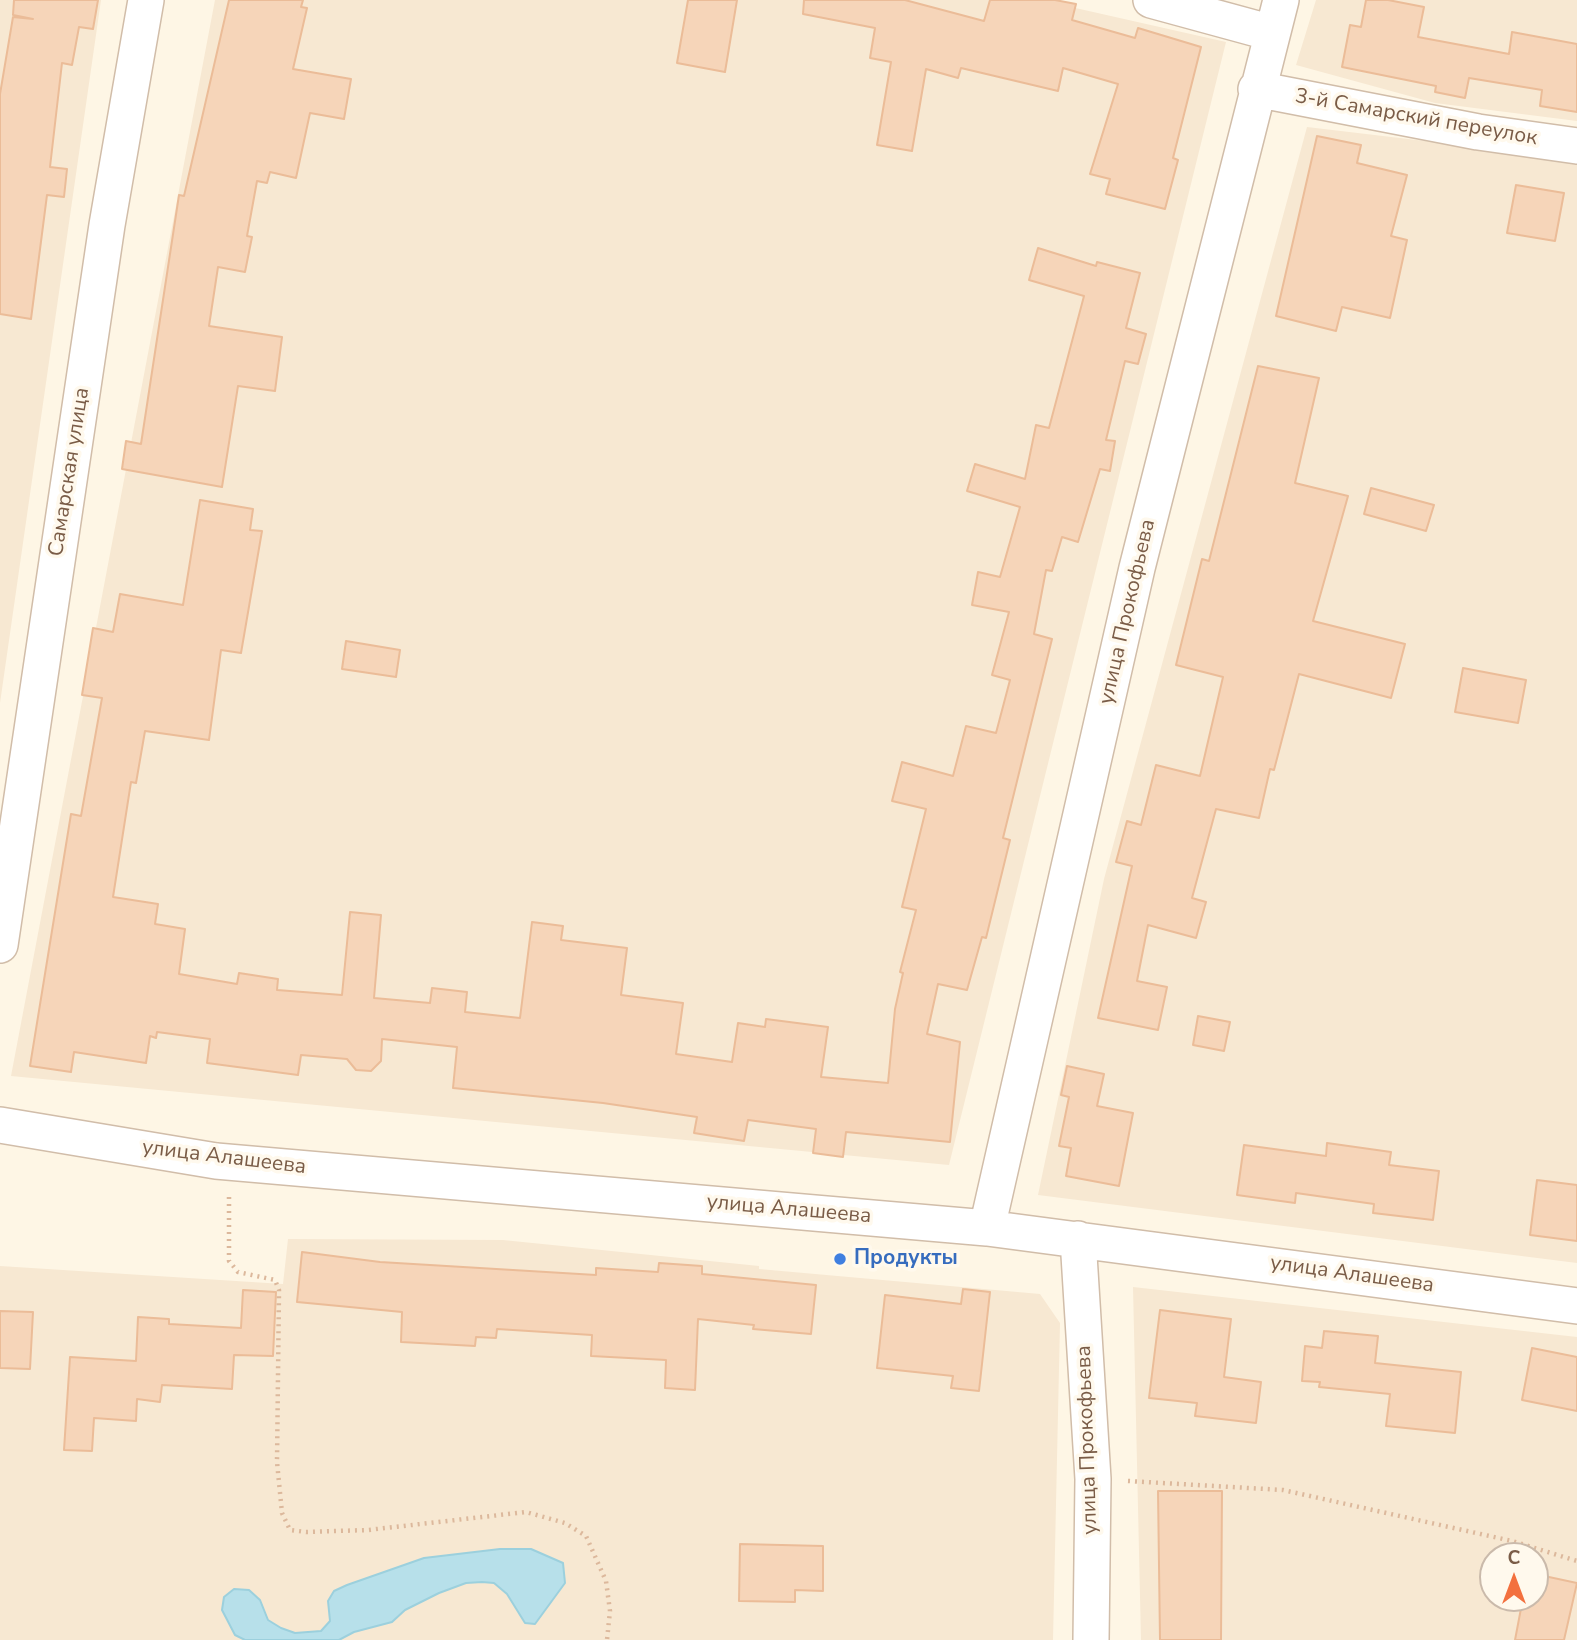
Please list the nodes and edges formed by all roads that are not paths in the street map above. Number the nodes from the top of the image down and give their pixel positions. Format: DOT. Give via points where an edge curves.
graph roads {
  1 [pos="146,0"];
  2 [pos="1151,0"];
  3 [pos="1281,0"];
  4 [pos="1272,33"];
  5 [pos="1256,89"];
  6 [pos="1577,146"];
  7 [pos="0,945"];
  8 [pos="0,1125"];
  9 [pos="987,1228"];
  10 [pos="1078,1240"];
  11 [pos="1577,1306"];
  12 [pos="1091,1640"];
  1 -- 7 [label="street, Самарская улица" via="107,225"];
  2 -- 4 [label="street"];
  3 -- 4 [label="street, улица Прокофьева"];
  4 -- 5 [label="street, улица Прокофьева"];
  5 -- 6 [label="street, 3-й Самарский переулок" via="1478,132"];
  5 -- 9 [label="street, улица Прокофьева" via="1137,568"];
  8 -- 9 [label="street, улица Алашеева" via="229,1162"];
  9 -- 10 [label="street, улица Алашеева"];
  10 -- 11 [label="street, улица Алашеева"];
  10 -- 12 [label="street, улица Прокофьева" via="1093,1479"];
}
